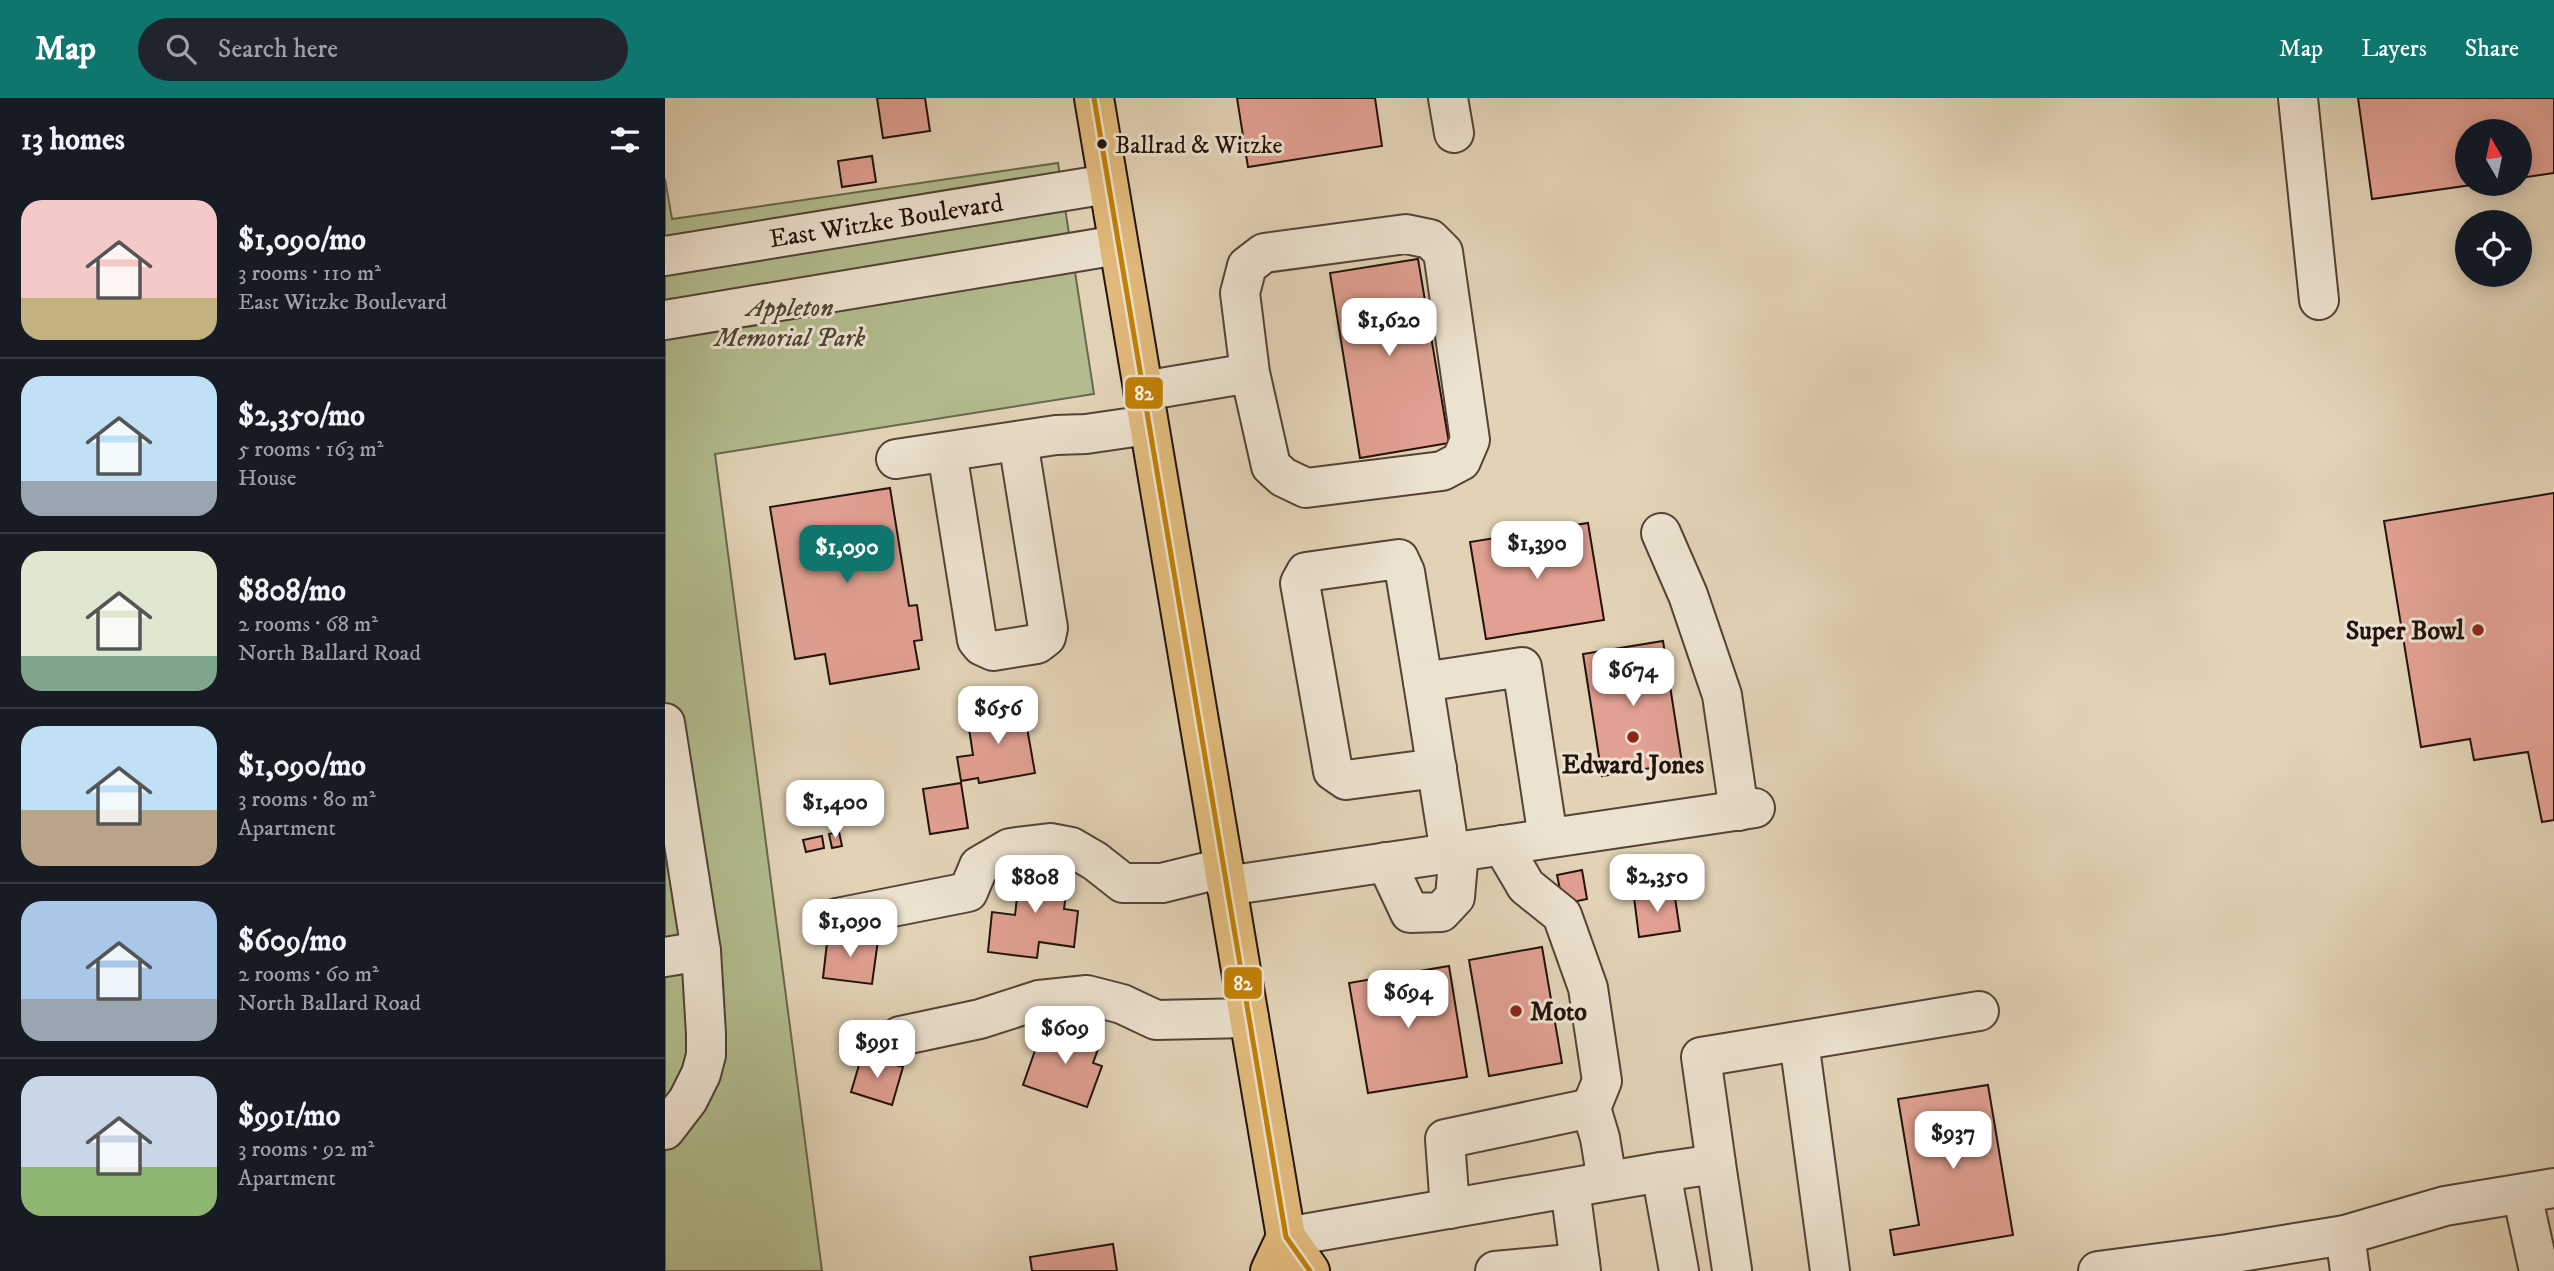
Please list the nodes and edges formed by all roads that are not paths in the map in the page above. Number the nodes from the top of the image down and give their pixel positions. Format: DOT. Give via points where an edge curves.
graph roads {
  1 [pos="1094,98"];
  2 [pos="2298,98"];
  3 [pos="1108,184"];
  4 [pos="1118,245"];
  5 [pos="665,256"];
  6 [pos="2319,300"];
  7 [pos="665,320"];
  8 [pos="1250,373"];
  9 [pos="1145,408"];
  10 [pos="1018,441"];
  11 [pos="947,452"];
  12 [pos="896,459"];
  13 [pos="1661,533"];
  14 [pos="1423,682"];
  15 [pos="665,723"];
  16 [pos="1437,768"];
  17 [pos="1548,838"];
  18 [pos="1501,845"];
  19 [pos="674,847"];
  20 [pos="1455,852"];
  21 [pos="1387,862"];
  22 [pos="1225,877"];
  23 [pos="837,918"];
  24 [pos="683,954"];
  25 [pos="1979,1011"];
  26 [pos="1249,1018"];
  27 [pos="900,1036"];
  28 [pos="1799,1041"];
  29 [pos="1591,1108"];
  30 [pos="665,1130"];
  31 [pos="1716,1164"];
  32 [pos="1661,1172"];
  33 [pos="1588,1185"];
  34 [pos="2538,1191"];
  35 [pos="1450,1209"];
  36 [pos="2347,1253"];
  37 [pos="1278,1254"];
  38 [pos="2229,1262"];
  39 [pos="2176,1266"];
  40 [pos="1581,1267"];
  41 [pos="1731,1270"];
  42 [pos="1310,1271"];
  43 [pos="1495,1271"];
  44 [pos="1679,1271"];
  45 [pos="1830,1271"];
  46 [pos="2098,1271"];
  47 [pos="2539,1271"];
  1 -- 3 [label="main road"];
  2 -- 6 [label="street"];
  3 -- 4 [label="main road"];
  3 -- 5 [label="street, East Witzke Boulevard"];
  4 -- 7 [label="street"];
  4 -- 9 [label="main road"];
  8 -- 8 [label="street" via="1240,293 1247,266 1263,253 1406,234 1430,239 1443,252 1470,440 1461,461 1442,471 1305,488 1271,466"];
  8 -- 9 [label="street"];
  9 -- 10 [label="street"];
  9 -- 22 [label="main road"];
  10 -- 11 [label="street"];
  10 -- 11 [label="street" via="1048,628 1037,645 993,652 977,640"];
  11 -- 12 [label="street"];
  13 -- 17 [label="street" via="1722,695 1747,810"];
  14 -- 16 [label="street"];
  14 -- 16 [label="street" via="1399,559 1306,572 1300,583 1333,771 1346,780"];
  14 -- 17 [label="street" via="1522,667"];
  15 -- 19 [label="street"];
  16 -- 20 [label="street"];
  17 -- 18 [label="street"];
  18 -- 20 [label="street"];
  18 -- 29 [label="street" via="1527,886 1562,915 1588,988 1602,1081"];
  19 -- 24 [label="street"];
  20 -- 21 [label="street"];
  20 -- 21 [label="street" via="1455,897 1441,912 1410,913"];
  21 -- 22 [label="street"];
  22 -- 23 [label="street" via="1123,883 1070,847 1050,843 1010,848 979,866 968,892"];
  22 -- 26 [label="main road"];
  24 -- 30 [label="street" via="706,1055 688,1101"];
  25 -- 28 [label="street"];
  26 -- 27 [label="street" via="1156,1020 1087,995 1039,1000 980,1019"];
  26 -- 37 [label="main road"];
  28 -- 31 [label="street" via="1701,1057"];
  28 -- 45 [label="street"];
  29 -- 33 [label="street" via="1600,1138"];
  29 -- 35 [label="street" via="1445,1139"];
  31 -- 32 [label="street"];
  31 -- 41 [label="street"];
  32 -- 33 [label="street"];
  32 -- 44 [label="street"];
  33 -- 35 [label="street"];
  33 -- 40 [label="street"];
  34 -- 36 [label="street" via="2445,1206"];
  34 -- 47 [label="street"];
  35 -- 37 [label="street"];
  36 -- 38 [label="street"];
  37 -- 42 [label="main road"];
  38 -- 39 [label="street"];
  39 -- 46 [label="street"];
  40 -- 43 [label="street"];
}
